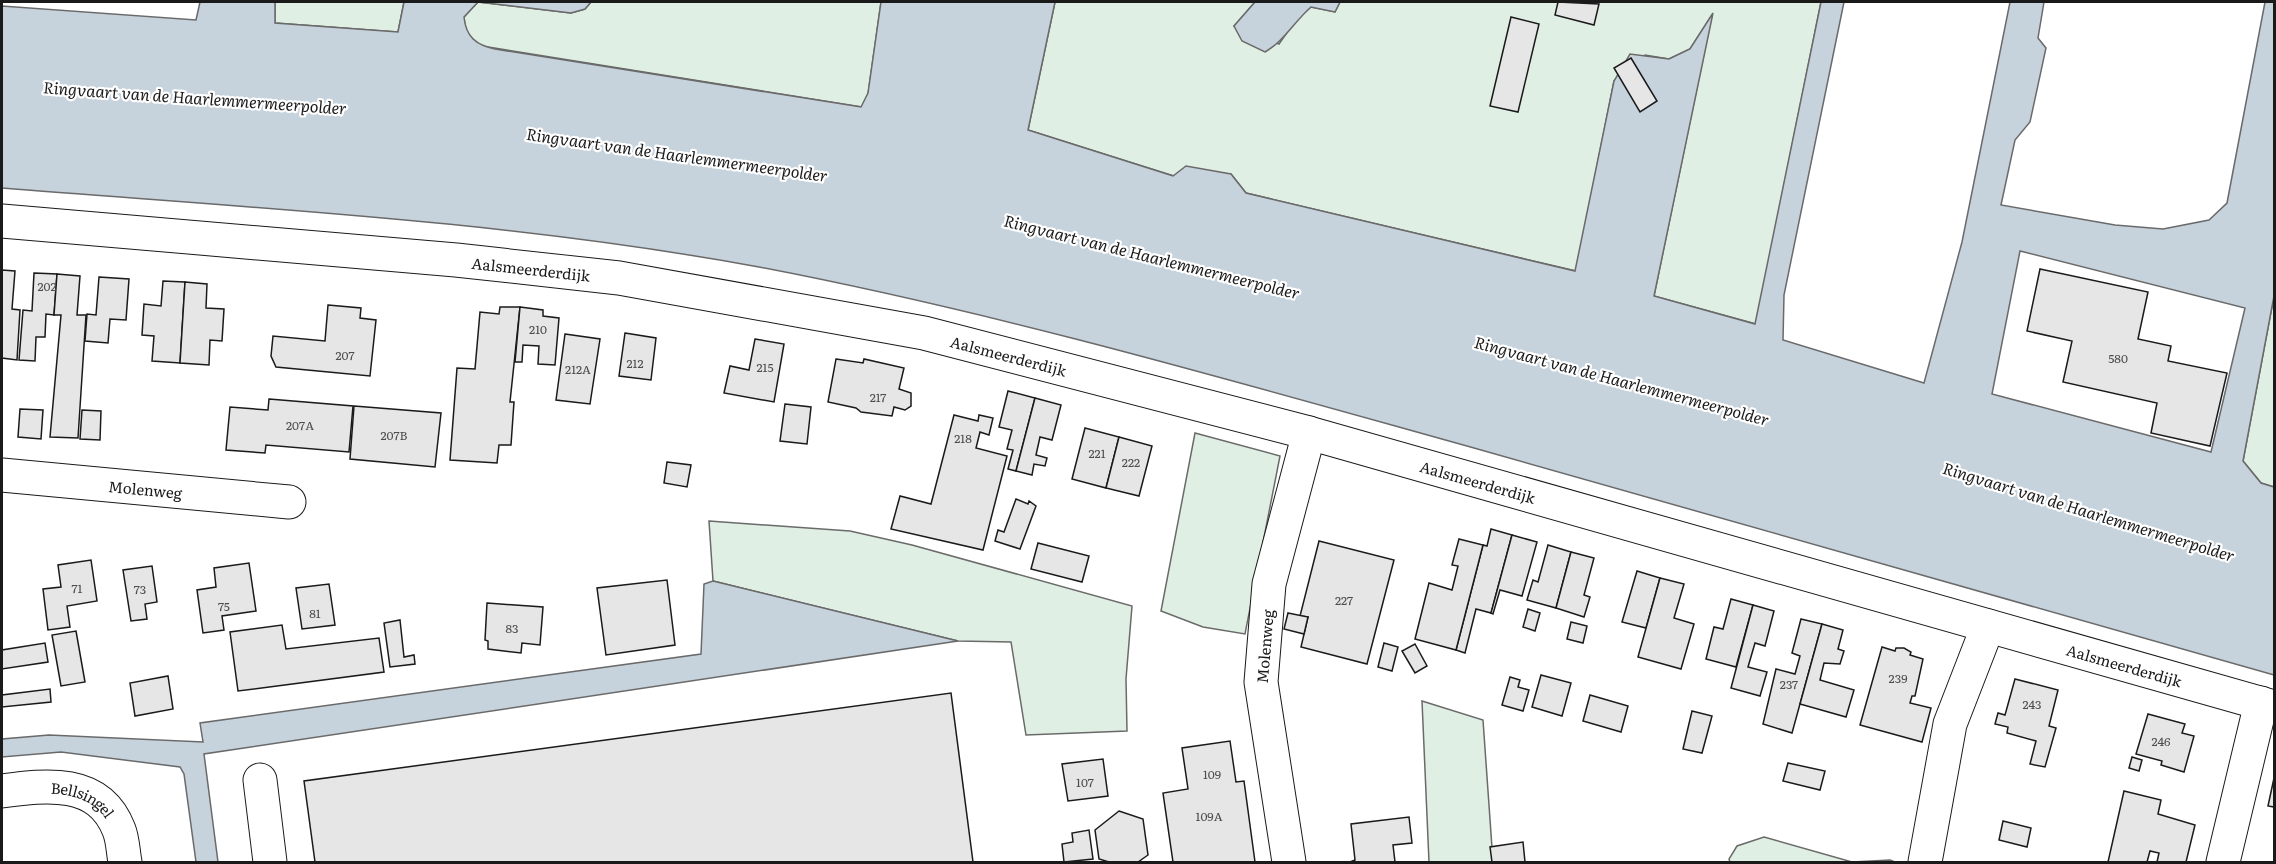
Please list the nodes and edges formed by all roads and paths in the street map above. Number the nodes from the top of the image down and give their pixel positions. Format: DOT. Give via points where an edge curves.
graph roads {
  1 [pos="2,220"];
  2 [pos="1309,433"];
  3 [pos="2,475"];
  4 [pos="289,502"];
  5 [pos="1989,626"];
  6 [pos="2268,705"];
  7 [pos="260,780"];
  8 [pos="2,791"];
  9 [pos="1925,859"];
  10 [pos="125,862"];
  11 [pos="270,862"];
  12 [pos="1289,862"];
  13 [pos="2223,862"];
  1 -- 2 [label="street, Aalsmeerderdijk" via="620,278 924,333"];
  2 -- 5 [label="street, Aalsmeerderdijk"];
  2 -- 12 [label="street, Molenweg" via="1269,584 1261,682"];
  3 -- 4 [label="street, Molenweg"];
  5 -- 6 [label="street, Aalsmeerderdijk"];
  5 -- 9 [label="street" via="1950,724"];
  6 -- 13 [label="street, Aalsmeerderdijk"];
  7 -- 11 [label="street"];
  8 -- 10 [label="street, Bellsingel" via="46,785 80,789 107,809 120,831"];
}
